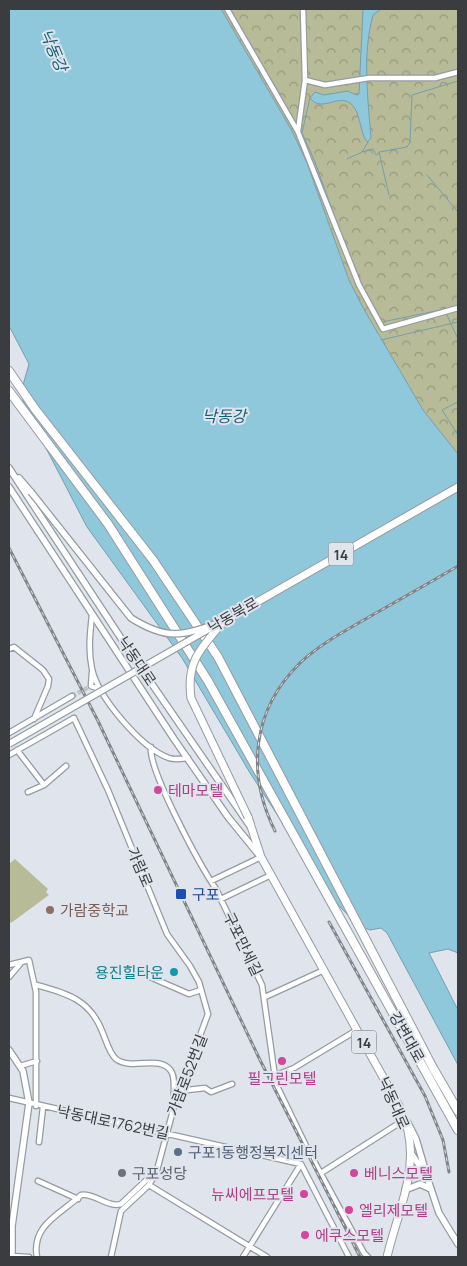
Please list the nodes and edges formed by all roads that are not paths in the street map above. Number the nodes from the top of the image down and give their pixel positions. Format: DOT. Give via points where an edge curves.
graph roads {
  1 [pos="227,9"];
  2 [pos="303,9"];
  3 [pos="458,72"];
  4 [pos="305,80"];
  5 [pos="298,132"];
  6 [pos="458,308"];
  7 [pos="9,371"];
  8 [pos="9,391"];
  9 [pos="9,467"];
  10 [pos="9,487"];
  11 [pos="458,487"];
  12 [pos="92,615"];
  13 [pos="224,621"];
  14 [pos="9,649"];
  15 [pos="72,696"];
  16 [pos="34,719"];
  17 [pos="9,734"];
  18 [pos="9,744"];
  19 [pos="151,747"];
  20 [pos="18,750"];
  21 [pos="9,755"];
  22 [pos="188,758"];
  23 [pos="66,766"];
  24 [pos="44,785"];
  25 [pos="28,792"];
  26 [pos="260,856"];
  27 [pos="271,875"];
  28 [pos="211,881"];
  29 [pos="221,899"];
  30 [pos="21,963"];
  31 [pos="9,965"];
  32 [pos="324,970"];
  33 [pos="150,976"];
  34 [pos="9,977"];
  35 [pos="36,985"];
  36 [pos="202,990"];
  37 [pos="265,997"];
  38 [pos="208,1014"];
  39 [pos="358,1030"];
  40 [pos="9,1050"];
  41 [pos="37,1061"];
  42 [pos="20,1066"];
  43 [pos="274,1076"];
  44 [pos="232,1084"];
  45 [pos="179,1091"];
  46 [pos="9,1098"];
  47 [pos="29,1103"];
  48 [pos="175,1103"];
  49 [pos="36,1106"];
  50 [pos="43,1107"];
  51 [pos="458,1112"];
  52 [pos="403,1117"];
  53 [pos="458,1130"];
  54 [pos="166,1132"];
  55 [pos="39,1142"];
  56 [pos="410,1153"];
  57 [pos="301,1164"];
  58 [pos="158,1170"];
  59 [pos="321,1173"];
  60 [pos="427,1177"];
  61 [pos="38,1181"];
  62 [pos="149,1185"];
  63 [pos="431,1189"];
  64 [pos="405,1190"];
  65 [pos="78,1198"];
  66 [pos="391,1241"];
  67 [pos="458,1244"];
  68 [pos="250,1247"];
  69 [pos="12,1257"];
  70 [pos="29,1257"];
  71 [pos="37,1257"];
  72 [pos="111,1257"];
  73 [pos="243,1257"];
  74 [pos="267,1257"];
  75 [pos="349,1257"];
  76 [pos="368,1257"];
  77 [pos="382,1257"];
  78 [pos="387,1257"];
  1 -- 5 [label="street"];
  2 -- 4 [label="street"];
  3 -- 4 [label="street" via="435,78 369,78 325,85"];
  4 -- 5 [label="street"];
  5 -- 6 [label="street" via="359,285 383,328"];
  7 -- 51 [label="highway, 강변대로, bridge" via="153,560 218,657"];
  8 -- 53 [label="highway, 강변대로, bridge" via="108,524 208,680"];
  9 -- 13 [label="main road, 14, bridge" via="131,618 162,634 188,634"];
  9 -- 26 [label="main road, 낙동대로 / 14" via="251,829"];
  10 -- 12 [label="main road, 낙동대로 / 14"];
  11 -- 13 [label="main road, 낙동북로 / 14"];
  12 -- 19 [label="street" via="89,640 91,686 100,689 124,722"];
  12 -- 22 [label="main road, 낙동대로 / 14"];
  13 -- 18 [label="main road, 낙동북로, bridge"];
  13 -- 26 [label="main road, 14, bridge" via="194,658 189,683 191,698 248,817"];
  14 -- 16 [label="street" via="14,647 49,679"];
  15 -- 16 [label="street"];
  16 -- 17 [label="street"];
  19 -- 22 [label="street" via="170,758"];
  19 -- 28 [label="street, 구포만세길" via="153,763 165,792"];
  20 -- 21 [label="street"];
  20 -- 24 [label="street"];
  20 -- 36 [label="street, 가람로" via="74,718 108,790 167,934 190,966"];
  22 -- 26 [label="main road, 낙동대로 / 14" via="228,817"];
  23 -- 24 [label="street"];
  24 -- 25 [label="street"];
  26 -- 27 [label="main road, 낙동대로 / 14"];
  26 -- 28 [label="street"];
  27 -- 29 [label="street"];
  27 -- 32 [label="main road, 낙동대로 / 14"];
  28 -- 29 [label="street, 구포만세길"];
  29 -- 37 [label="street, 구포만세길"];
  30 -- 31 [label="street"];
  30 -- 34 [label="street"];
  30 -- 35 [label="street" via="29,960"];
  32 -- 37 [label="street"];
  32 -- 39 [label="main road, 낙동대로 / 14"];
  33 -- 36 [label="street" via="189,994"];
  35 -- 41 [label="street"];
  35 -- 48 [label="street" via="66,995 92,1011 117,1059 134,1064 160,1064 170,1069"];
  36 -- 38 [label="street, 가람로"];
  37 -- 43 [label="street, 구포만세길"];
  38 -- 45 [label="street, 가람로52번길"];
  39 -- 43 [label="street" via="294,1068"];
  39 -- 52 [label="main road, 낙동대로 / 14"];
  40 -- 42 [label="main road"];
  41 -- 42 [label="street"];
  41 -- 49 [label="street"];
  42 -- 47 [label="main road"];
  43 -- 59 [label="street, 구포만세길"];
  44 -- 45 [label="street" via="211,1092 204,1088"];
  45 -- 48 [label="street, 가람로52번길"];
  46 -- 47 [label="street, 낙동대로1762번길"];
  47 -- 49 [label="street, 낙동대로1762번길"];
  47 -- 69 [label="main road" via="12,1226"];
  48 -- 54 [label="street, 가람로52번길"];
  49 -- 50 [label="street, 낙동대로1762번길"];
  50 -- 54 [label="street, 낙동대로1762번길"];
  50 -- 55 [label="street"];
  52 -- 56 [label="main road, 낙동대로 / 14"];
  52 -- 59 [label="street"];
  52 -- 60 [label="main road" via="416,1139"];
  54 -- 57 [label="street, 낙동대로1762번길"];
  54 -- 58 [label="street, 가람로52번길"];
  56 -- 60 [label="main road"];
  56 -- 64 [label="main road, 낙동대로 / 14"];
  57 -- 68 [label="street"];
  57 -- 75 [label="street"];
  58 -- 62 [label="street, 가람로52번길"];
  58 -- 65 [label="street" via="122,1204 115,1205 85,1194"];
  59 -- 76 [label="street, 구포만세길"];
  60 -- 63 [label="main road"];
  61 -- 65 [label="street"];
  62 -- 68 [label="street"];
  62 -- 72 [label="street, 가람로52번길" via="121,1211"];
  63 -- 64 [label="main road" via="420,1184"];
  63 -- 67 [label="main road" via="439,1213"];
  64 -- 66 [label="main road, 낙동대로 / 14"];
  65 -- 71 [label="street" via="39,1232 35,1246"];
  66 -- 77 [label="main road"];
  66 -- 78 [label="main road, 낙동대로 / 14"];
  68 -- 73 [label="street"];
  68 -- 74 [label="street"];
  69 -- 70 [label="street"];
}
